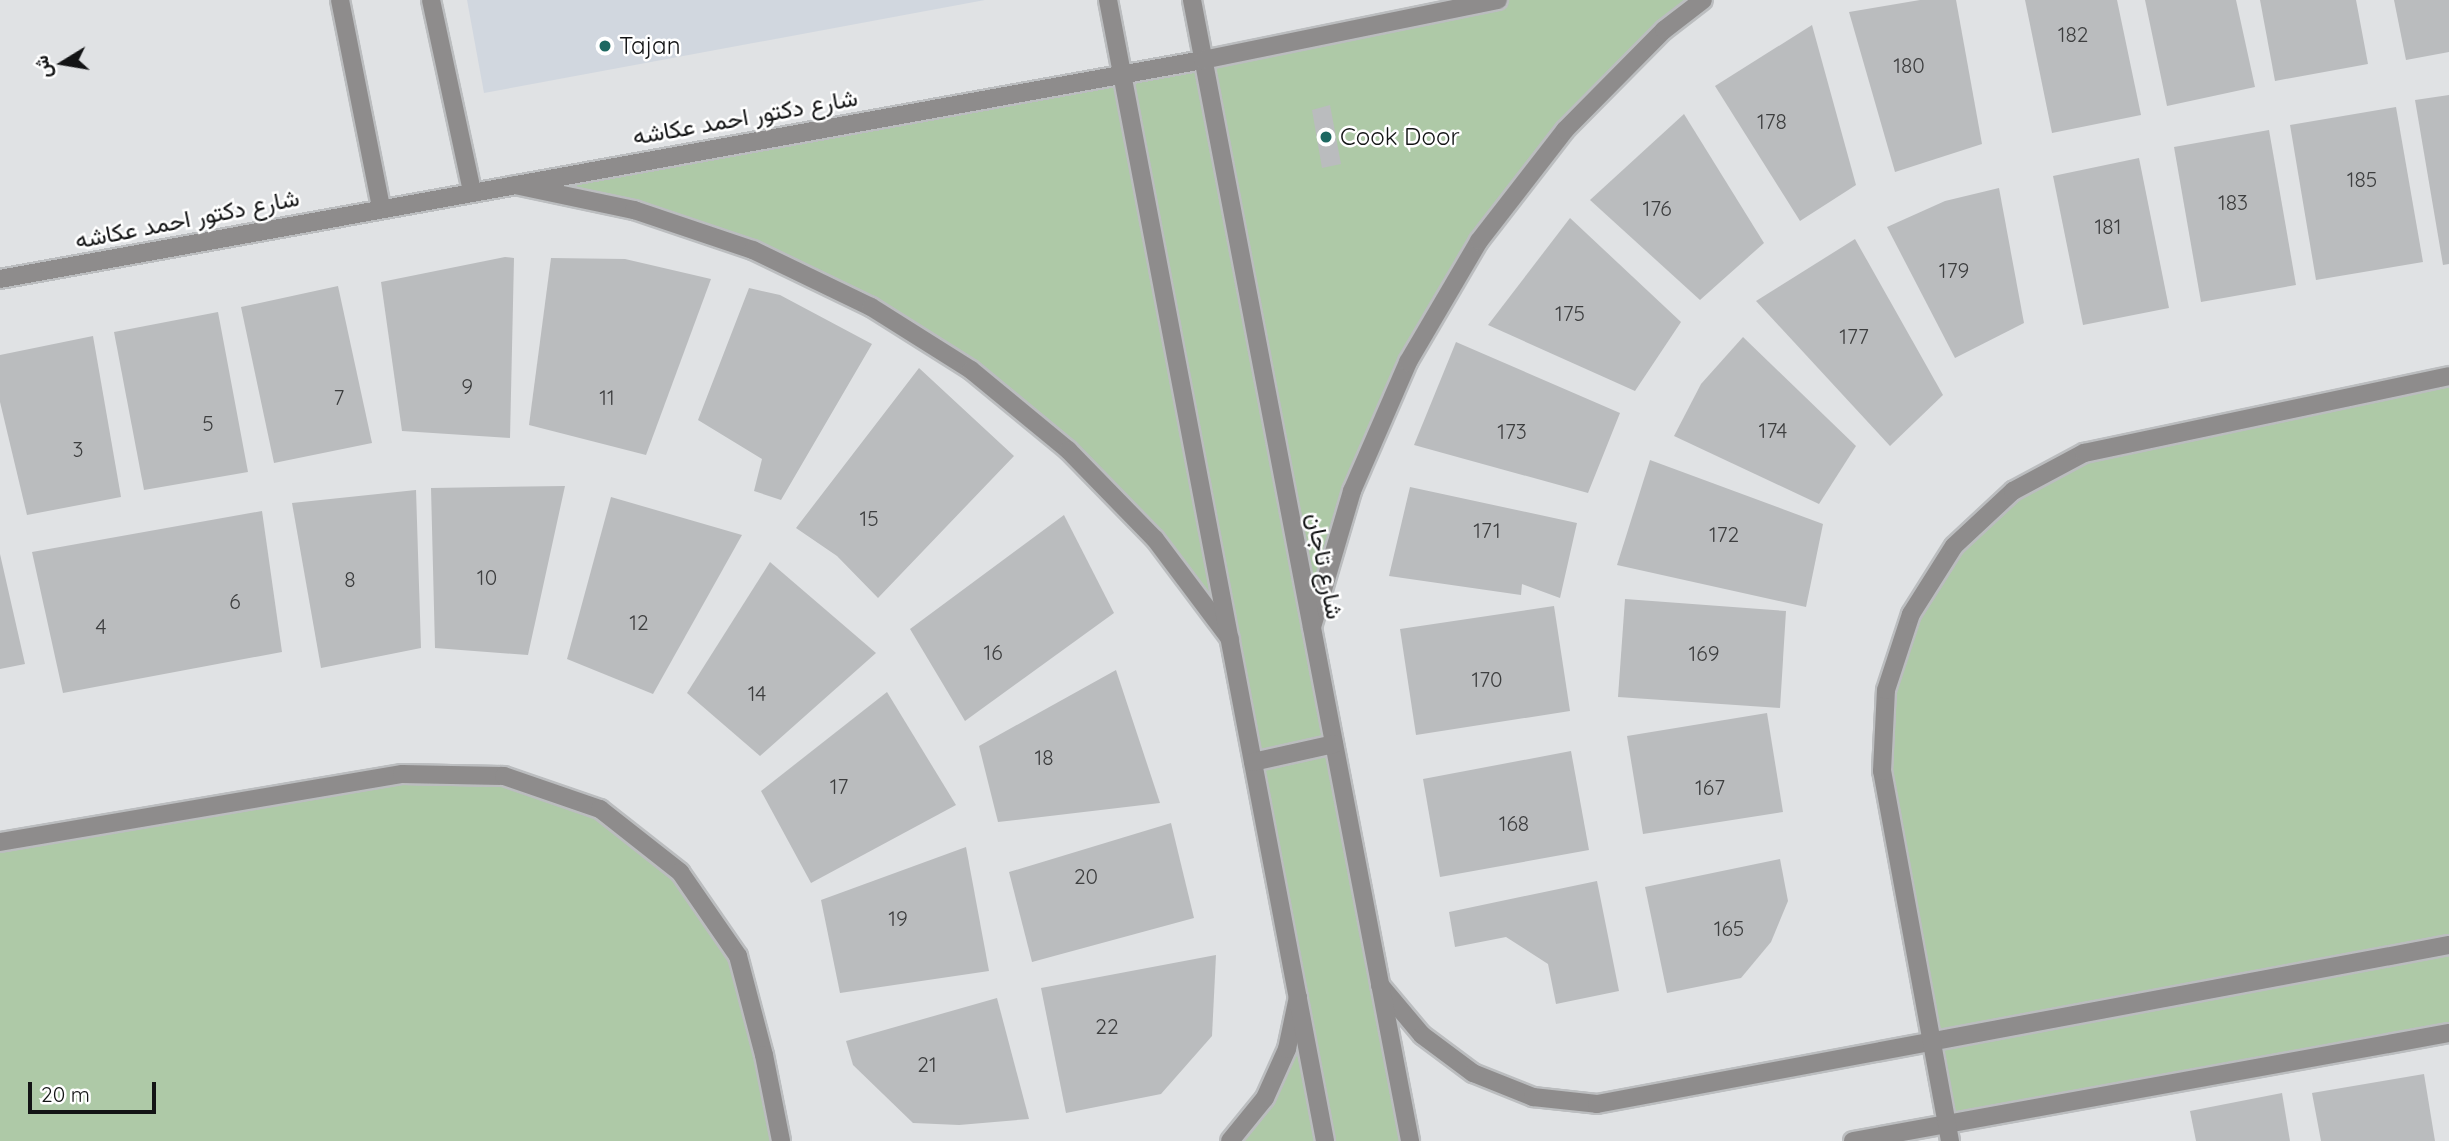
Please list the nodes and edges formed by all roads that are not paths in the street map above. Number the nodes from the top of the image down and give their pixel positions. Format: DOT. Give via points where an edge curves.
graph roads {
  1 [pos="340,0"];
  2 [pos="430,0"];
  3 [pos="1108,0"];
  4 [pos="1192,0"];
  5 [pos="1494,0"];
  6 [pos="1703,0"];
  7 [pos="1203,60"];
  8 [pos="1122,74"];
  9 [pos="511,184"];
  10 [pos="472,191"];
  11 [pos="381,208"];
  12 [pos="0,279"];
  13 [pos="2449,376"];
  14 [pos="1312,626"];
  15 [pos="1230,639"];
  16 [pos="1334,744"];
  17 [pos="1253,761"];
  18 [pos="0,842"];
  19 [pos="2449,945"];
  20 [pos="1380,985"];
  21 [pos="1298,997"];
  22 [pos="2449,1033"];
  23 [pos="1932,1042"];
  24 [pos="1949,1132"];
  25 [pos="781,1141"];
  26 [pos="1230,1141"];
  27 [pos="1325,1141"];
  28 [pos="1410,1141"];
  29 [pos="1853,1141"];
  1 -- 11 [label="street"];
  2 -- 10 [label="street"];
  3 -- 8 [label="street"];
  4 -- 7 [label="street, شارع تاجان"];
  5 -- 7 [label="street, شارع دكتور احمد عكاشه"];
  6 -- 14 [label="street" via="1664,30 1565,130 1479,241 1408,362 1352,491"];
  7 -- 8 [label="street, شارع دكتور احمد عكاشه"];
  7 -- 14 [label="street, شارع تاجان"];
  8 -- 9 [label="street, شارع دكتور احمد عكاشه"];
  8 -- 15 [label="street"];
  9 -- 10 [label="street, شارع دكتور احمد عكاشه"];
  9 -- 15 [label="street" via="634,210 753,250 872,307 971,370 1068,450 1155,539"];
  10 -- 11 [label="street, شارع دكتور احمد عكاشه"];
  11 -- 12 [label="street, شارع دكتور احمد عكاشه"];
  13 -- 23 [label="street" via="2084,453 2013,491 1954,546 1911,614 1886,690 1882,771"];
  14 -- 16 [label="street, شارع تاجان"];
  15 -- 17 [label="street"];
  16 -- 17 [label="street"];
  16 -- 20 [label="street, شارع تاجان"];
  17 -- 21 [label="street"];
  18 -- 25 [label="street" via="402,774 504,776 600,809 680,872 737,957 765,1055"];
  19 -- 23 [label="street"];
  20 -- 23 [label="street" via="1422,1035 1473,1073 1533,1097 1597,1104"];
  20 -- 28 [label="street, شارع تاجان"];
  21 -- 26 [label="street" via="1287,1049 1265,1098"];
  21 -- 27 [label="street"];
  22 -- 24 [label="street"];
  23 -- 24 [label="street"];
  24 -- 29 [label="street"];
}
